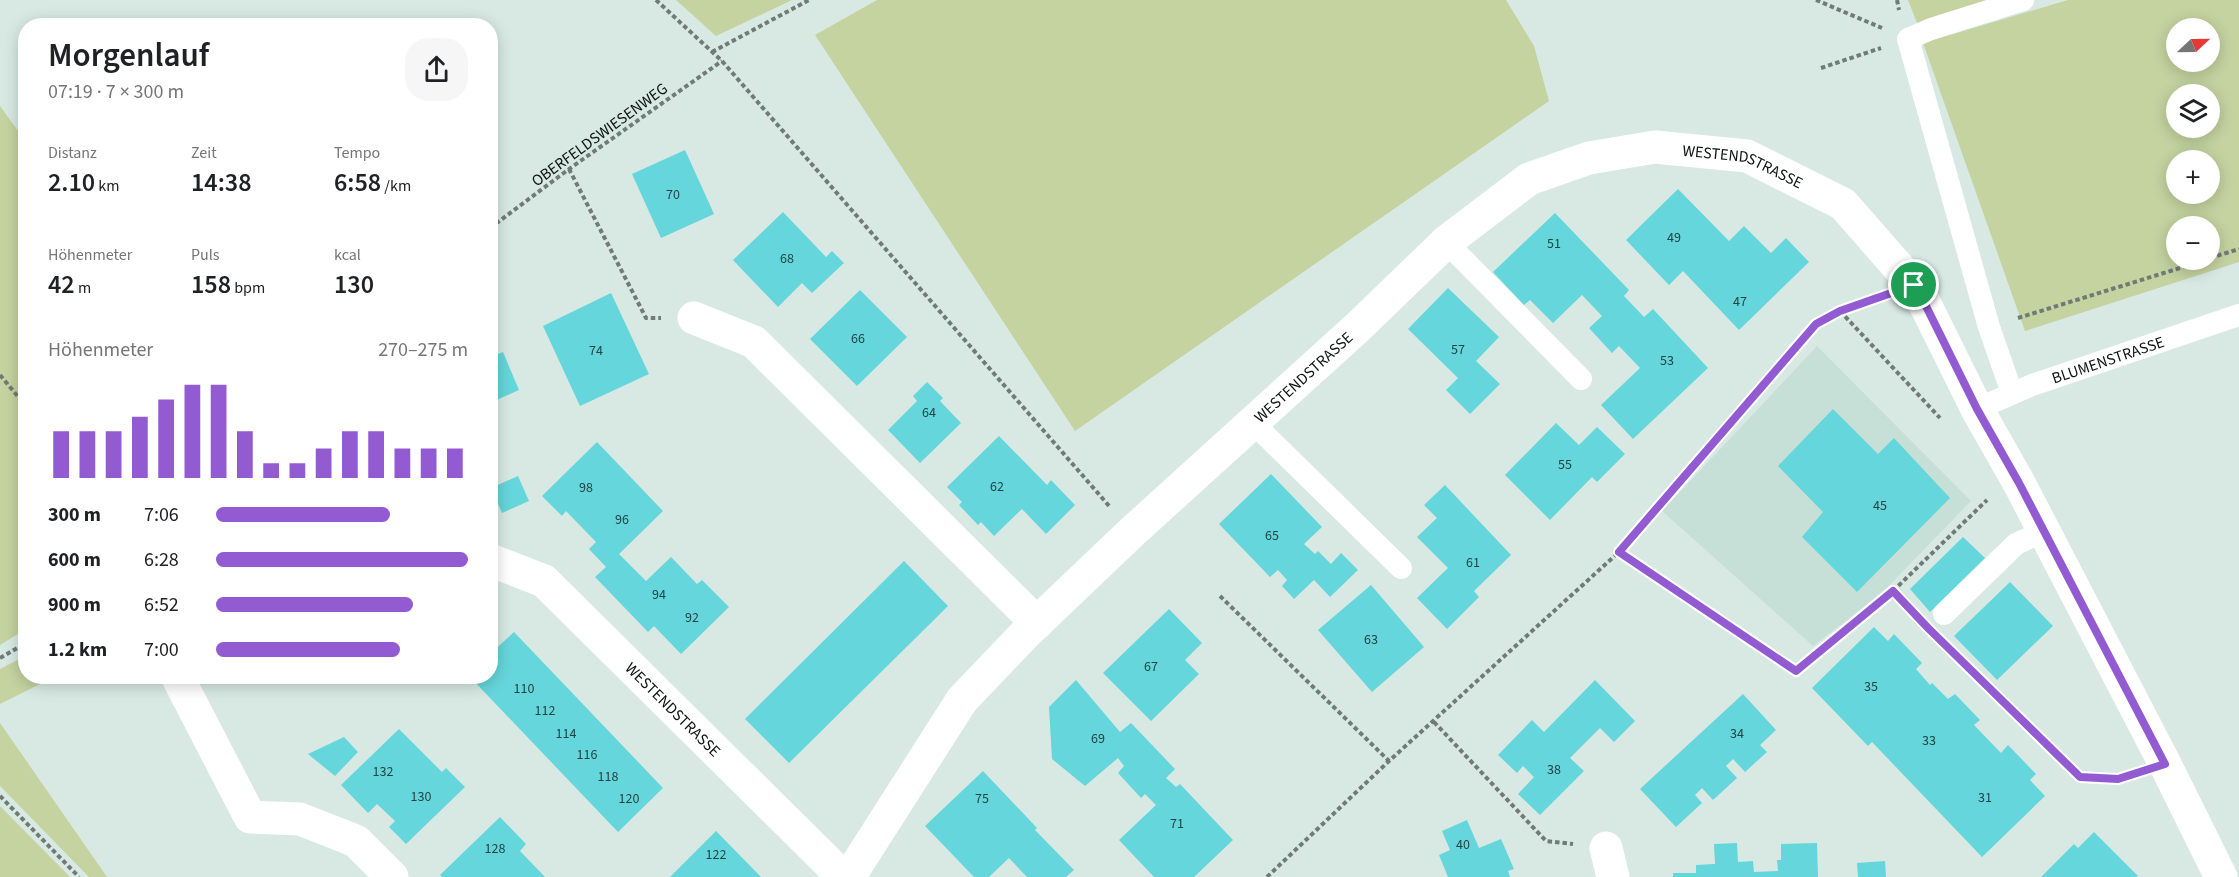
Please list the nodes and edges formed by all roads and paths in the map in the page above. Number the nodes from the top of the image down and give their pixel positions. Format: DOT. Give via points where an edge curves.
graph roads {
  1 [pos="656,0"];
  2 [pos="808,0"];
  3 [pos="1816,0"];
  4 [pos="2023,0"];
  5 [pos="1908,39"];
  6 [pos="712,52"];
  7 [pos="722,61"];
  8 [pos="1821,68"];
  9 [pos="568,169"];
  10 [pos="498,222"];
  11 [pos="1446,242"];
  12 [pos="2239,249"];
  13 [pos="2220,255"];
  14 [pos="2173,270"];
  15 [pos="1914,285"];
  16 [pos="1840,311"];
  17 [pos="2239,315"];
  18 [pos="694,318"];
  19 [pos="1989,327"];
  20 [pos="0,375"];
  21 [pos="1581,379"];
  22 [pos="2012,393"];
  23 [pos="18,396"];
  24 [pos="1977,409"];
  25 [pos="1253,423"];
  26 [pos="2019,483"];
  27 [pos="2044,531"];
  28 [pos="1132,532"];
  29 [pos="1619,552"];
  30 [pos="498,563"];
  31 [pos="1401,568"];
  32 [pos="1893,591"];
  33 [pos="1220,596"];
  34 [pos="1914,614"];
  35 [pos="1944,614"];
  36 [pos="1037,623"];
  37 [pos="1936,637"];
  38 [pos="18,648"];
  39 [pos="0,658"];
  40 [pos="181,684"];
  41 [pos="1434,722"];
  42 [pos="1389,761"];
  43 [pos="2165,764"];
  44 [pos="0,796"];
  45 [pos="1609,863"];
  46 [pos="80,877"];
  47 [pos="392,877"];
  48 [pos="843,877"];
  49 [pos="849,877"];
  50 [pos="1267,877"];
  51 [pos="2221,877"];
  1 -- 6 [label="path"];
  2 -- 6 [label="path"];
  3 -- 5 [label="path"];
  4 -- 5 [label="lane"];
  5 -- 8 [label="path"];
  5 -- 19 [label="lane"];
  6 -- 7 [label="path"];
  7 -- 9 [label="path, OBERFELDSWIESENWEG"];
  7 -- 28 [label="path"];
  9 -- 10 [label="path, OBERFELDSWIESENWEG"];
  9 -- 18 [label="path" via="646,318"];
  11 -- 15 [label="street, WESTENDSTRASSE" via="1529,179 1589,158 1655,147 1747,156 1843,204"];
  11 -- 21 [label="lane"];
  11 -- 25 [label="street, WESTENDSTRASSE"];
  12 -- 13 [label="path"];
  14 -- 19 [label="path"];
  15 -- 16 [label="path"];
  15 -- 24 [label="street, WESTENDSTRASSE"];
  16 -- 24 [label="path" via="1944,423"];
  16 -- 29 [label="path" via="1816,324"];
  17 -- 22 [label="lane, BLUMENSTRASSE"];
  18 -- 36 [label="street" via="754,342"];
  19 -- 22 [label="lane"];
  20 -- 23 [label="path"];
  22 -- 24 [label="lane, BLUMENSTRASSE"];
  24 -- 26 [label="street, WESTENDSTRASSE"];
  25 -- 28 [label="street, WESTENDSTRASSE"];
  25 -- 31 [label="lane"];
  26 -- 27 [label="street, WESTENDSTRASSE"];
  26 -- 32 [label="path" via="1983,502"];
  27 -- 35 [label="lane" via="2016,544"];
  27 -- 43 [label="street, WESTENDSTRASSE"];
  28 -- 36 [label="street, WESTENDSTRASSE"];
  29 -- 32 [label="path" via="1796,671"];
  29 -- 41 [label="path"];
  30 -- 48 [label="street, WESTENDSTRASSE" via="544,580"];
  32 -- 34 [label="path"];
  33 -- 42 [label="path"];
  36 -- 49 [label="street, WESTENDSTRASSE" via="962,700"];
  37 -- 43 [label="path" via="2080,777 2118,779"];
  38 -- 39 [label="path"];
  40 -- 47 [label="street" via="250,817 300,819 356,841"];
  41 -- 42 [label="path"];
  41 -- 45 [label="path" via="1546,841"];
  42 -- 50 [label="path"];
  43 -- 51 [label="street, WESTENDSTRASSE"];
  44 -- 46 [label="path"];
}
